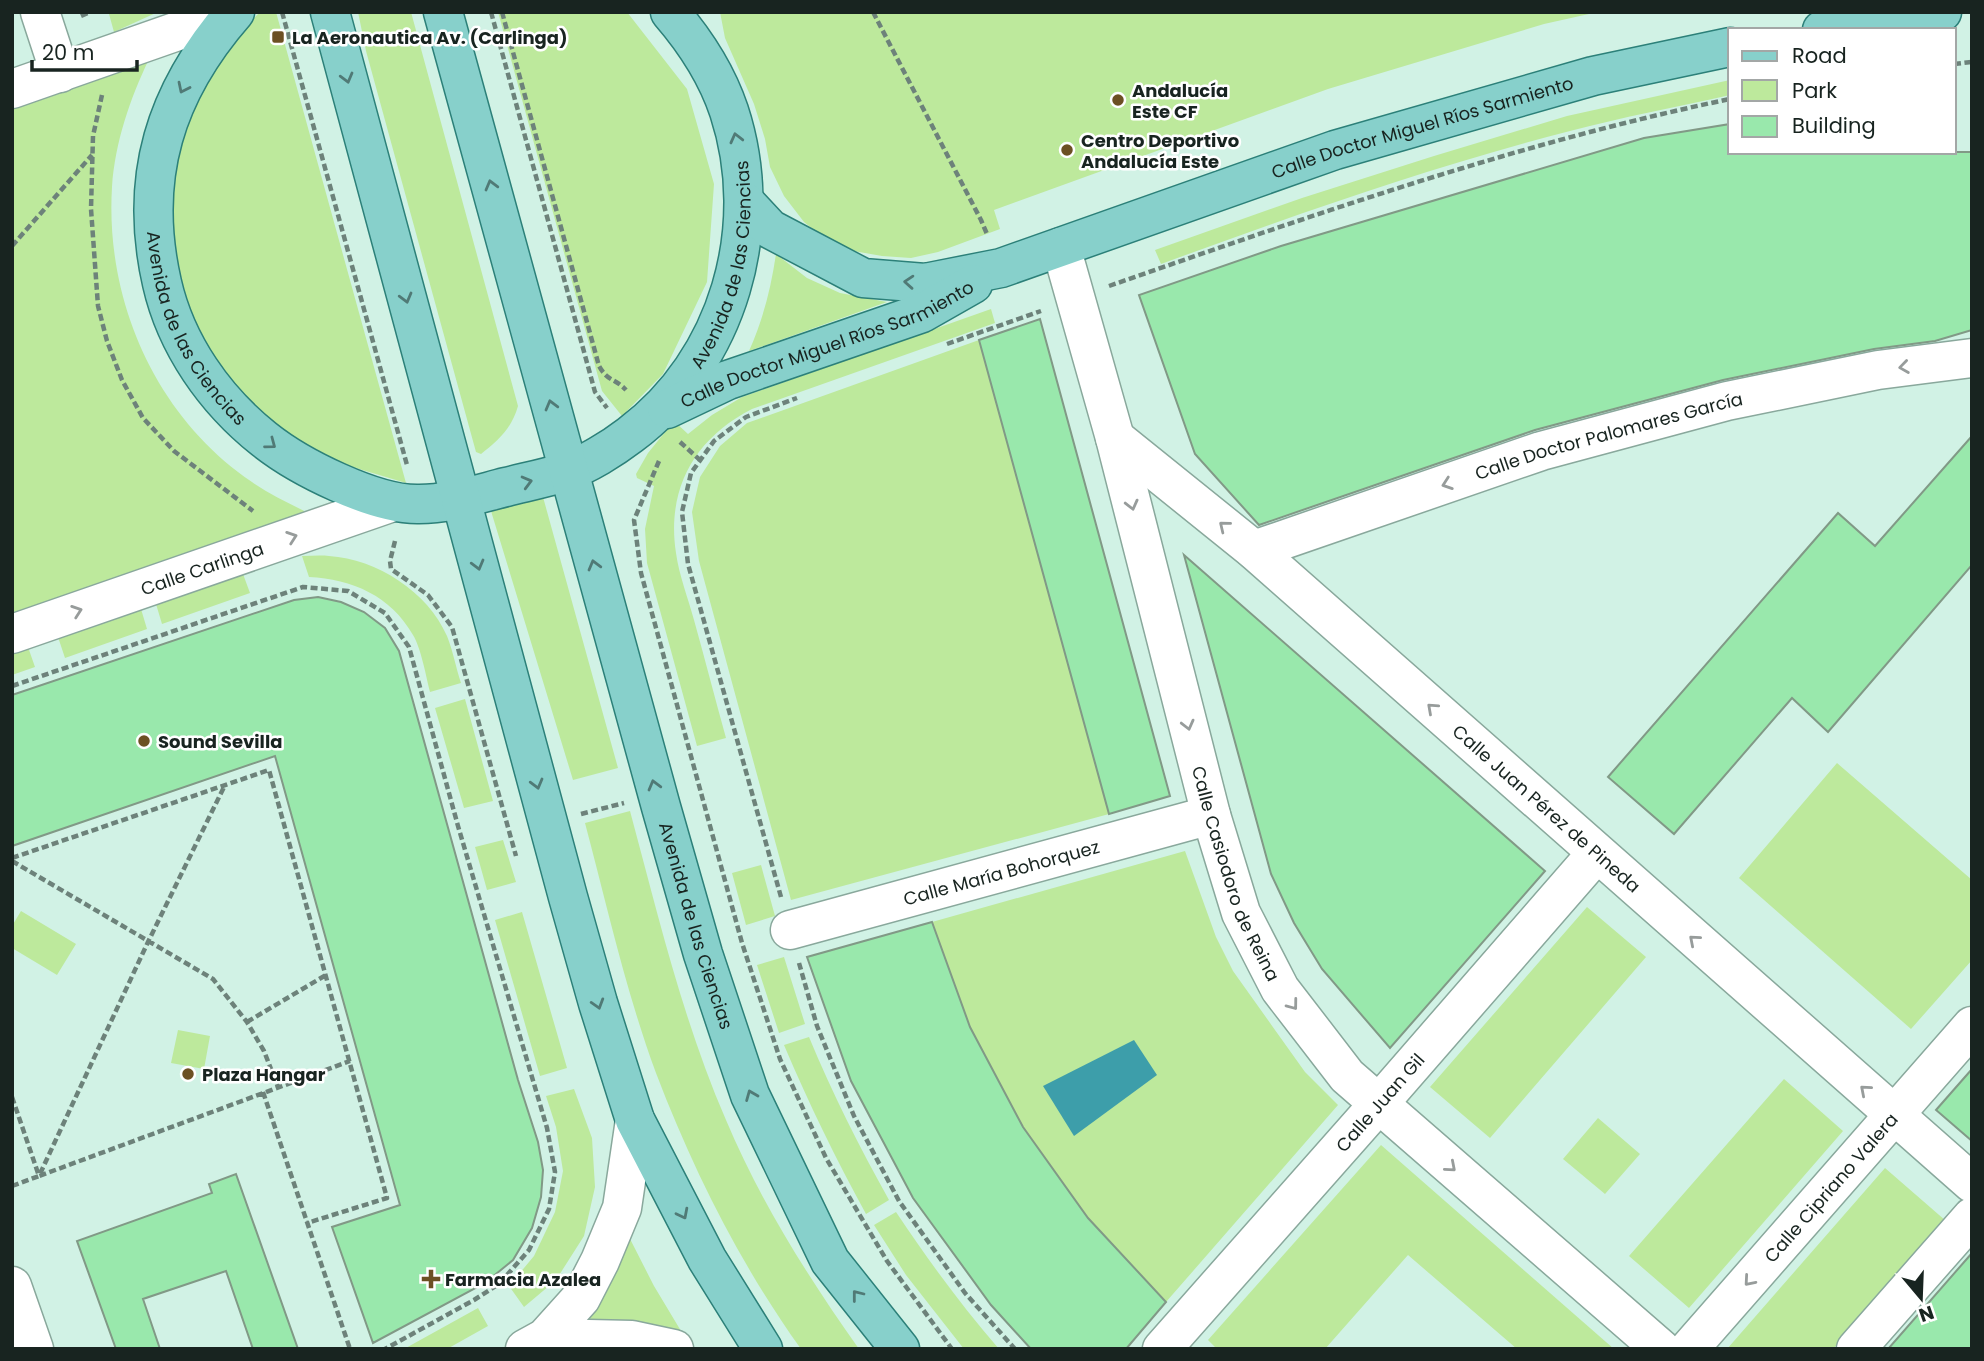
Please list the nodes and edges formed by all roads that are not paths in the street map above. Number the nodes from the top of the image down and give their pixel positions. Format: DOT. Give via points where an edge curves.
graph roads {
  1 [pos="40,12"];
  2 [pos="234,12"];
  3 [pos="330,12"];
  4 [pos="443,12"];
  5 [pos="1942,12"];
  6 [pos="679,17"];
  7 [pos="1835,28"];
  8 [pos="1728,47"];
  9 [pos="60,72"];
  10 [pos="12,89"];
  11 [pos="744,202"];
  12 [pos="1061,247"];
  13 [pos="994,251"];
  14 [pos="1972,358"];
  15 [pos="642,425"];
  16 [pos="1115,439"];
  17 [pos="569,471"];
  18 [pos="461,499"];
  19 [pos="399,503"];
  20 [pos="1254,550"];
  21 [pos="12,634"];
  22 [pos="1211,815"];
  23 [pos="1596,853"];
  24 [pos="790,930"];
  25 [pos="1972,1026"];
  26 [pos="1378,1104"];
  27 [pos="1894,1116"];
  28 [pos="635,1120"];
  29 [pos="1972,1183"];
  30 [pos="1972,1217"];
  31 [pos="12,1286"];
  32 [pos="535,1343"];
  33 [pos="34,1349"];
  34 [pos="674,1349"];
  35 [pos="763,1349"];
  36 [pos="900,1349"];
  37 [pos="1162,1349"];
  38 [pos="1661,1349"];
  39 [pos="1689,1349"];
  40 [pos="1856,1349"];
  1 -- 9 [label="street"];
  2 -- 9 [label="street"];
  2 -- 19 [label="main road, Avenida de las Ciencias, one-way" via="191,72 162,143 153,219 165,295 196,365 246,425 309,468"];
  3 -- 18 [label="main road, one-way"];
  17 -- 4 [label="main road, Avenida de las Ciencias, one-way"];
  5 -- 7 [label="main road"];
  11 -- 6 [label="main road, Avenida de las Ciencias, one-way" via="740,155 728,110"];
  8 -- 12 [label="main road, Calle Doctor Miguel Ríos Sarmiento" via="1593,76 1348,147"];
  9 -- 10 [label="street"];
  13 -- 11 [label="main road, Calle Doctor Miguel Ríos Sarmiento, one-way" via="925,283 863,278 771,229"];
  11 -- 15 [label="main road, Avenida de las Ciencias" via="739,259 714,334 676,391"];
  12 -- 13 [label="main road, Calle Doctor Miguel Ríos Sarmiento"];
  12 -- 16 [label="street, Calle Casiodoro de Reina"];
  13 -- 15 [label="main road, Calle Doctor Miguel Ríos Sarmiento" via="922,313 728,380"];
  14 -- 20 [label="street, Calle Doctor Palomares García, one-way" via="1878,370 1713,404 1541,451"];
  15 -- 17 [label="main road, Avenida de las Ciencias"];
  20 -- 16 [label="street, Calle Juan Pérez de Pineda, one-way"];
  16 -- 22 [label="street, Calle Casiodoro de Reina, one-way"];
  18 -- 17 [label="main road, Avenida de las Ciencias, one-way"];
  36 -- 17 [label="main road, Avenida de las Ciencias, one-way" via="830,1261 750,1095 699,942"];
  18 -- 19 [label="main road, Avenida de las Ciencias"];
  18 -- 28 [label="main road, one-way" via="583,950"];
  21 -- 19 [label="street, Calle Carlinga, one-way"];
  23 -- 20 [label="street, Calle Juan Pérez de Pineda, one-way"];
  22 -- 24 [label="street, Calle María Bohorquez"];
  22 -- 26 [label="street, Calle Casiodoro de Reina, one-way" via="1241,913 1280,989 1347,1076"];
  23 -- 26 [label="street, Calle Juan Gil"];
  27 -- 23 [label="street, Calle Juan Pérez de Pineda, one-way"];
  25 -- 27 [label="street, Calle Cipriano Valera"];
  26 -- 37 [label="street, Calle Juan Gil"];
  26 -- 38 [label="street, Calle Casiodoro de Reina, one-way"];
  27 -- 29 [label="street, Calle Juan Pérez de Pineda"];
  27 -- 39 [label="street, Calle Cipriano Valera, one-way"];
  28 -- 32 [label="street" via="622,1208 600,1261 581,1298"];
  28 -- 35 [label="main road, one-way" via="707,1259"];
  30 -- 40 [label="street"];
  31 -- 33 [label="street"];
  32 -- 34 [label="street" via="632,1340"];
}
